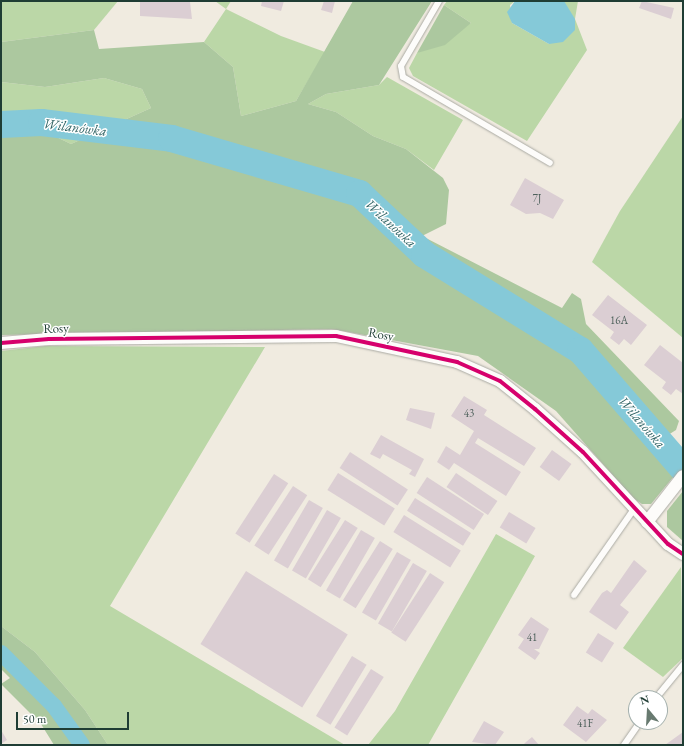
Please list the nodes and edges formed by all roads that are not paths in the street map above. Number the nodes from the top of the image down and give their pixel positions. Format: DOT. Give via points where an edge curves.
graph roads {
  1 [pos="439,1"];
  2 [pos="550,163"];
  3 [pos="1,343"];
  4 [pos="680,480"];
  5 [pos="634,509"];
  6 [pos="647,522"];
  7 [pos="683,554"];
  8 [pos="574,595"];
  9 [pos="683,665"];
  10 [pos="663,690"];
  11 [pos="634,730"];
  12 [pos="624,745"];
  1 -- 2 [label="lane" via="402,66 403,78"];
  3 -- 5 [label="street, Rosy" via="49,339 336,336 457,362 500,381 535,409 583,452"];
  4 -- 6 [label="street"];
  5 -- 6 [label="street, Rosy"];
  5 -- 8 [label="lane"];
  6 -- 7 [label="street, Rosy"];
  9 -- 10 [label="lane"];
  11 -- 12 [label="lane"];
}
